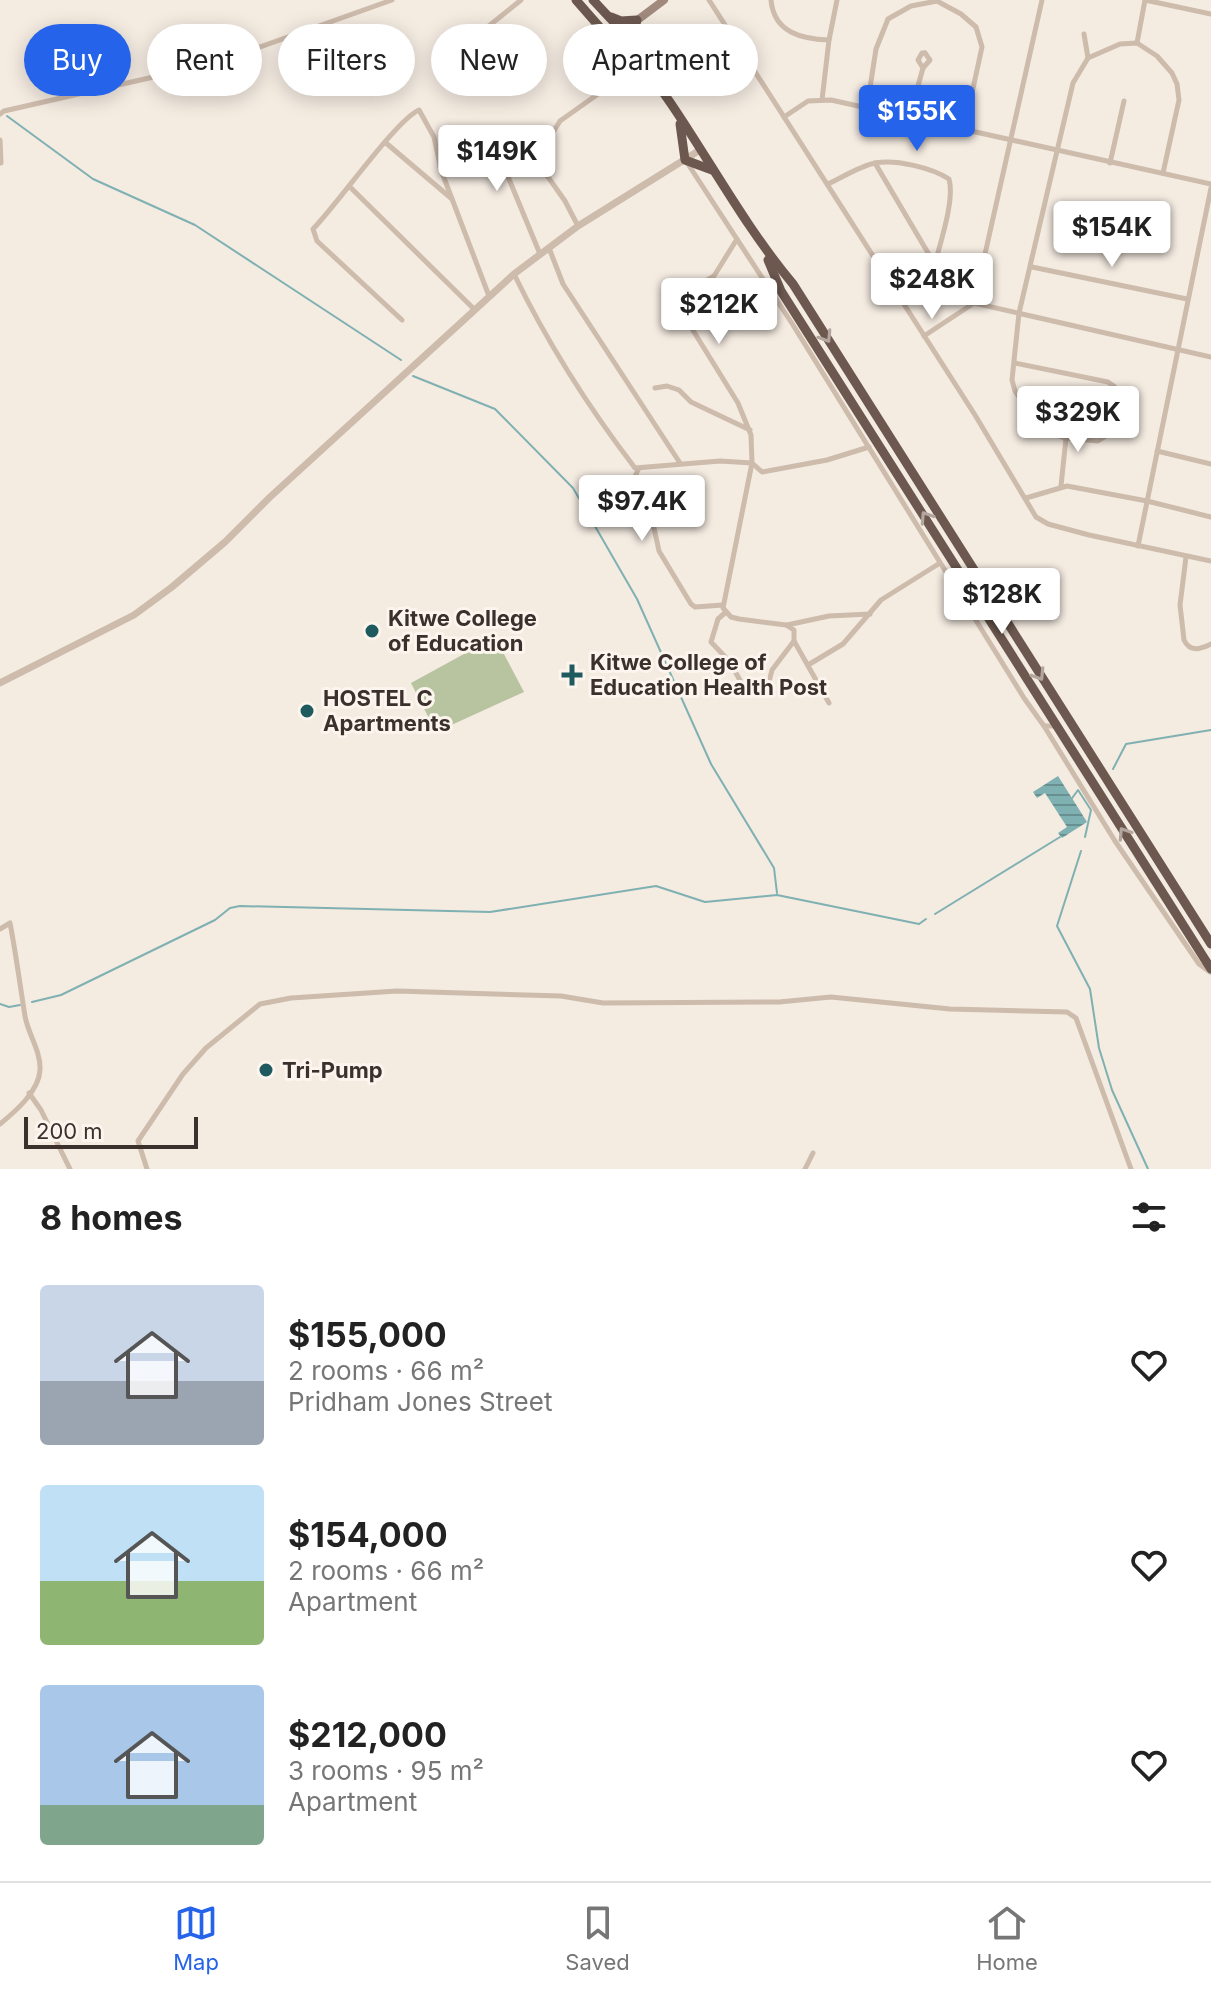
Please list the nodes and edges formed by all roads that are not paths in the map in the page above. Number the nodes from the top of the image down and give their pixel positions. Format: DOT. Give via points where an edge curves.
graph roads {
  1 [pos="392,0"];
  2 [pos="521,0"];
  3 [pos="576,0"];
  4 [pos="593,0"];
  5 [pos="664,0"];
  6 [pos="709,0"];
  7 [pos="771,0"];
  8 [pos="837,0"];
  9 [pos="937,0"];
  10 [pos="1042,0"];
  11 [pos="1145,0"];
  12 [pos="1211,14"];
  13 [pos="608,16"];
  14 [pos="637,20"];
  15 [pos="491,24"];
  16 [pos="597,24"];
  17 [pos="615,24"];
  18 [pos="632,24"];
  19 [pos="636,24"];
  20 [pos="1084,34"];
  21 [pos="829,40"];
  22 [pos="1137,43"];
  23 [pos="1088,58"];
  24 [pos="923,68"];
  25 [pos="595,96"];
  26 [pos="663,96"];
  27 [pos="822,100"];
  28 [pos="1124,101"];
  29 [pos="867,107"];
  30 [pos="0,114"];
  31 [pos="784,117"];
  32 [pos="909,118"];
  33 [pos="680,120"];
  34 [pos="964,130"];
  35 [pos="0,140"];
  36 [pos="522,140"];
  37 [pos="1010,141"];
  38 [pos="386,143"];
  39 [pos="700,150"];
  40 [pos="1058,150"];
  41 [pos="536,160"];
  42 [pos="685,160"];
  43 [pos="1,163"];
  44 [pos="875,163"];
  45 [pos="1110,163"];
  46 [pos="440,167"];
  47 [pos="714,170"];
  48 [pos="1163,173"];
  49 [pos="828,184"];
  50 [pos="1211,186"];
  51 [pos="350,187"];
  52 [pos="453,200"];
  53 [pos="578,226"];
  54 [pos="737,239"];
  55 [pos="549,248"];
  56 [pos="765,251"];
  57 [pos="540,254"];
  58 [pos="935,264"];
  59 [pos="1032,267"];
  60 [pos="514,274"];
  61 [pos="894,289"];
  62 [pos="489,296"];
  63 [pos="1187,299"];
  64 [pos="974,303"];
  65 [pos="475,310"];
  66 [pos="1019,313"];
  67 [pos="402,320"];
  68 [pos="924,336"];
  69 [pos="1179,351"];
  70 [pos="1211,357"];
  71 [pos="1015,363"];
  72 [pos="655,388"];
  73 [pos="885,429"];
  74 [pos="750,431"];
  75 [pos="1066,438"];
  76 [pos="876,439"];
  77 [pos="867,449"];
  78 [pos="1157,451"];
  79 [pos="680,463"];
  80 [pos="752,463"];
  81 [pos="1211,464"];
  82 [pos="638,470"];
  83 [pos="1061,486"];
  84 [pos="1026,498"];
  85 [pos="1147,501"];
  86 [pos="1211,517"];
  87 [pos="1138,546"];
  88 [pos="1186,557"];
  89 [pos="1211,561"];
  90 [pos="940,563"];
  91 [pos="723,605"];
  92 [pos="726,612"];
  93 [pos="870,614"];
  94 [pos="786,625"];
  95 [pos="794,641"];
  96 [pos="1211,644"];
  97 [pos="808,665"];
  98 [pos="0,683"];
  99 [pos="829,703"];
  100 [pos="1044,726"];
  101 [pos="1055,726"];
  102 [pos="0,929"];
  103 [pos="1211,944"];
  104 [pos="1211,971"];
  105 [pos="29,1093"];
  106 [pos="0,1124"];
  107 [pos="813,1153"];
  108 [pos="70,1169"];
  109 [pos="147,1169"];
  110 [pos="805,1169"];
  111 [pos="1131,1169"];
  1 -- 30 [label="street" via="215,63"];
  2 -- 15 [label="street"];
  3 -- 16 [label="highway"];
  4 -- 13 [label="highway"];
  5 -- 14 [label="main road"];
  6 -- 31 [label="street"];
  7 -- 21 [label="street" via="791,33"];
  8 -- 21 [label="street"];
  9 -- 29 [label="street" via="888,19 876,49"];
  9 -- 34 [label="street" via="976,27 982,47"];
  10 -- 37 [label="street"];
  11 -- 12 [label="street"];
  11 -- 22 [label="street"];
  13 -- 14 [label="highway"];
  13 -- 17 [label="highway"];
  14 -- 18 [label="main road"];
  14 -- 19 [label="highway"];
  20 -- 23 [label="street"];
  21 -- 27 [label="street"];
  22 -- 23 [label="street" via="1120,44"];
  22 -- 48 [label="street" via="1157,56 1177,84 1179,100"];
  23 -- 40 [label="street" via="1073,83"];
  24 -- 32 [label="street"];
  25 -- 41 [label="street" via="560,121"];
  26 -- 33 [label="highway"];
  27 -- 29 [label="street"];
  27 -- 31 [label="street" via="808,101"];
  28 -- 45 [label="street"];
  29 -- 32 [label="street"];
  31 -- 49 [label="street"];
  32 -- 34 [label="street"];
  33 -- 39 [label="highway"];
  33 -- 42 [label="highway"];
  34 -- 37 [label="street"];
  35 -- 43 [label="street"];
  36 -- 41 [label="street"];
  37 -- 40 [label="street"];
  37 -- 64 [label="street"];
  38 -- 46 [label="street" via="419,110 434,137"];
  38 -- 51 [label="street"];
  38 -- 52 [label="street"];
  39 -- 42 [label="street"];
  39 -- 47 [label="highway"];
  40 -- 45 [label="street"];
  40 -- 59 [label="street"];
  41 -- 53 [label="street"];
  42 -- 47 [label="highway"];
  42 -- 53 [label="street"];
  42 -- 54 [label="street"];
  44 -- 49 [label="street"];
  44 -- 58 [label="street"];
  44 -- 58 [label="street" via="949,179"];
  45 -- 48 [label="street"];
  46 -- 52 [label="street"];
  46 -- 57 [label="street" via="497,150"];
  47 -- 56 [label="highway"];
  48 -- 50 [label="street"];
  49 -- 61 [label="street"];
  50 -- 63 [label="street"];
  51 -- 65 [label="street"];
  51 -- 67 [label="street" via="313,233"];
  52 -- 62 [label="street"];
  53 -- 55 [label="street"];
  54 -- 74 [label="street" via="714,276 679,302"];
  54 -- 77 [label="street"];
  55 -- 57 [label="street"];
  55 -- 79 [label="street" via="563,284"];
  56 -- 73 [label="highway, one-way" via="793,284"];
  56 -- 76 [label="highway" via="781,291"];
  57 -- 60 [label="street"];
  58 -- 61 [label="street"];
  59 -- 63 [label="street"];
  59 -- 66 [label="street"];
  60 -- 62 [label="street"];
  60 -- 82 [label="street" via="557,352"];
  61 -- 68 [label="street"];
  62 -- 65 [label="street"];
  63 -- 69 [label="street"];
  64 -- 66 [label="street"];
  64 -- 68 [label="street"];
  65 -- 98 [label="street" via="172,587 134,615"];
  66 -- 69 [label="street"];
  66 -- 71 [label="street"];
  68 -- 84 [label="street"];
  69 -- 70 [label="street"];
  69 -- 78 [label="street"];
  71 -- 75 [label="street" via="1013,386 1039,427"];
  71 -- 75 [label="street" via="1115,387 1117,407 1109,434 1098,441"];
  72 -- 74 [label="street" via="679,390 691,402"];
  73 -- 76 [label="street"];
  73 -- 103 [label="highway, one-way"];
  74 -- 80 [label="street"];
  75 -- 83 [label="street"];
  76 -- 77 [label="street"];
  101 -- 76 [label="highway, one-way"];
  77 -- 80 [label="street" via="762,472"];
  77 -- 90 [label="street"];
  78 -- 81 [label="street"];
  78 -- 85 [label="street"];
  79 -- 80 [label="street"];
  79 -- 82 [label="street"];
  80 -- 91 [label="street"];
  82 -- 91 [label="street" via="632,492 691,604"];
  83 -- 84 [label="street"];
  83 -- 85 [label="street"];
  84 -- 87 [label="street" via="1036,517 1048,524"];
  85 -- 86 [label="street"];
  85 -- 87 [label="street"];
  87 -- 88 [label="street"];
  88 -- 89 [label="street"];
  88 -- 96 [label="street" via="1180,605 1184,640 1200,650"];
  90 -- 93 [label="street" via="881,600"];
  90 -- 100 [label="street"];
  91 -- 92 [label="street"];
  92 -- 94 [label="street" via="739,619"];
  92 -- 95 [label="street" via="718,619 711,642 748,694 769,682"];
  93 -- 94 [label="street"];
  93 -- 97 [label="street" via="843,644"];
  94 -- 95 [label="street" via="794,630"];
  95 -- 97 [label="street"];
  97 -- 99 [label="street"];
  100 -- 101 [label="street"];
  100 -- 104 [label="street" via="1115,841 1199,964"];
  104 -- 101 [label="highway, one-way"];
  102 -- 105 [label="street" via="10,923 26,1017 40,1061"];
  105 -- 106 [label="street"];
  105 -- 108 [label="street"];
  107 -- 110 [label="street"];
  109 -- 111 [label="street" via="138,1141 183,1074 260,1004 397,991 539,995 603,1003 831,997 950,1009 1067,1012 1076,1018"];
}
